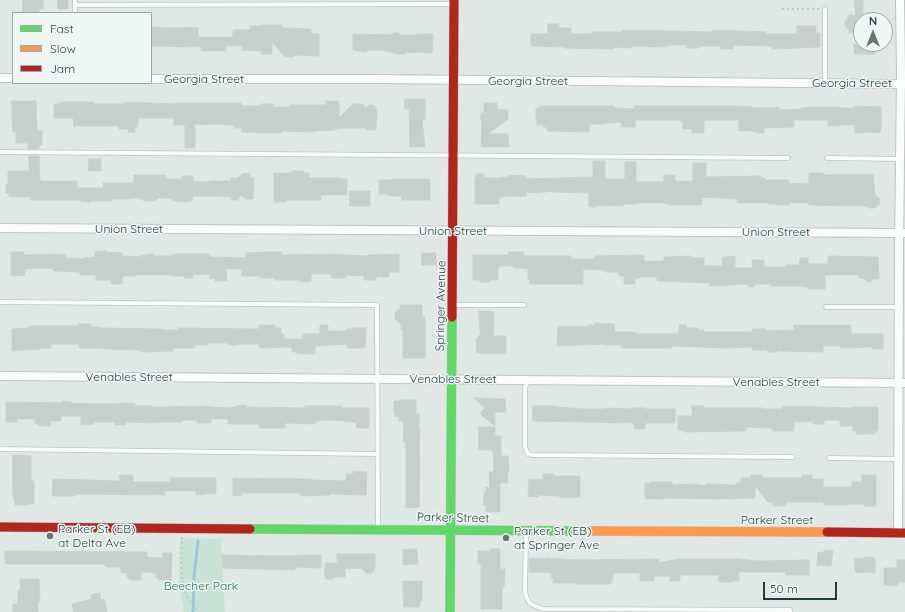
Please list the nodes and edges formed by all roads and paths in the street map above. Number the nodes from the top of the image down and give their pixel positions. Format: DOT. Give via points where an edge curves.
graph roads {
  1 [pos="900,0"];
  2 [pos="75,2"];
  3 [pos="454,2"];
  4 [pos="782,9"];
  5 [pos="825,9"];
  6 [pos="0,78"];
  7 [pos="12,78"];
  8 [pos="152,79"];
  9 [pos="453,80"];
  10 [pos="825,83"];
  11 [pos="903,84"];
  12 [pos="0,152"];
  13 [pos="452,156"];
  14 [pos="788,158"];
  15 [pos="827,158"];
  16 [pos="900,159"];
  17 [pos="0,228"];
  18 [pos="453,231"];
  19 [pos="902,233"];
  20 [pos="0,302"];
  21 [pos="453,305"];
  22 [pos="524,305"];
  23 [pos="826,307"];
  24 [pos="899,307"];
  25 [pos="0,376"];
  26 [pos="377,379"];
  27 [pos="452,379"];
  28 [pos="528,380"];
  29 [pos="902,383"];
  30 [pos="0,449"];
  31 [pos="377,454"];
  32 [pos="793,457"];
  33 [pos="829,458"];
  34 [pos="899,459"];
  35 [pos="0,526"];
  36 [pos="182,527"];
  37 [pos="378,529"];
  38 [pos="451,530"];
  39 [pos="526,530"];
  40 [pos="902,533"];
  41 [pos="200,612"];
  42 [pos="450,612"];
  43 [pos="790,612"];
  1 -- 11 [label="street"];
  2 -- 3 [label="lane"];
  3 -- 9 [label="street, Springer Avenue"];
  4 -- 5 [label="path"];
  5 -- 10 [label="lane"];
  6 -- 7 [label="street"];
  8 -- 9 [label="street, Georgia Street"];
  9 -- 10 [label="street, Georgia Street"];
  9 -- 13 [label="street, Springer Avenue"];
  10 -- 11 [label="street, Georgia Street"];
  11 -- 16 [label="street"];
  12 -- 13 [label="lane"];
  13 -- 14 [label="lane"];
  13 -- 18 [label="street, Springer Avenue"];
  15 -- 16 [label="lane"];
  16 -- 19 [label="street"];
  17 -- 18 [label="street, Union Street"];
  18 -- 19 [label="street, Union Street"];
  18 -- 21 [label="street, Springer Avenue"];
  19 -- 24 [label="street"];
  20 -- 26 [label="lane" via="377,305"];
  21 -- 22 [label="lane"];
  21 -- 27 [label="street, Springer Avenue"];
  23 -- 24 [label="lane"];
  24 -- 29 [label="street"];
  25 -- 26 [label="street, Venables Street"];
  26 -- 27 [label="street, Venables Street"];
  26 -- 31 [label="lane"];
  27 -- 28 [label="street, Venables Street"];
  27 -- 38 [label="street, Springer Avenue"];
  28 -- 29 [label="street, Venables Street"];
  28 -- 32 [label="lane" via="525,388 525,447 528,454"];
  29 -- 34 [label="street"];
  30 -- 31 [label="lane"];
  31 -- 37 [label="lane"];
  33 -- 34 [label="lane"];
  34 -- 40 [label="street"];
  35 -- 36 [label="street, Parker Street"];
  36 -- 37 [label="street, Parker Street"];
  36 -- 41 [label="path" via="181,575 191,605"];
  37 -- 38 [label="street, Parker Street"];
  38 -- 39 [label="street, Parker Street"];
  38 -- 42 [label="street, Springer Avenue"];
  39 -- 40 [label="street, Parker Street"];
  39 -- 43 [label="lane" via="525,592 527,600 532,605 544,609"];
}
